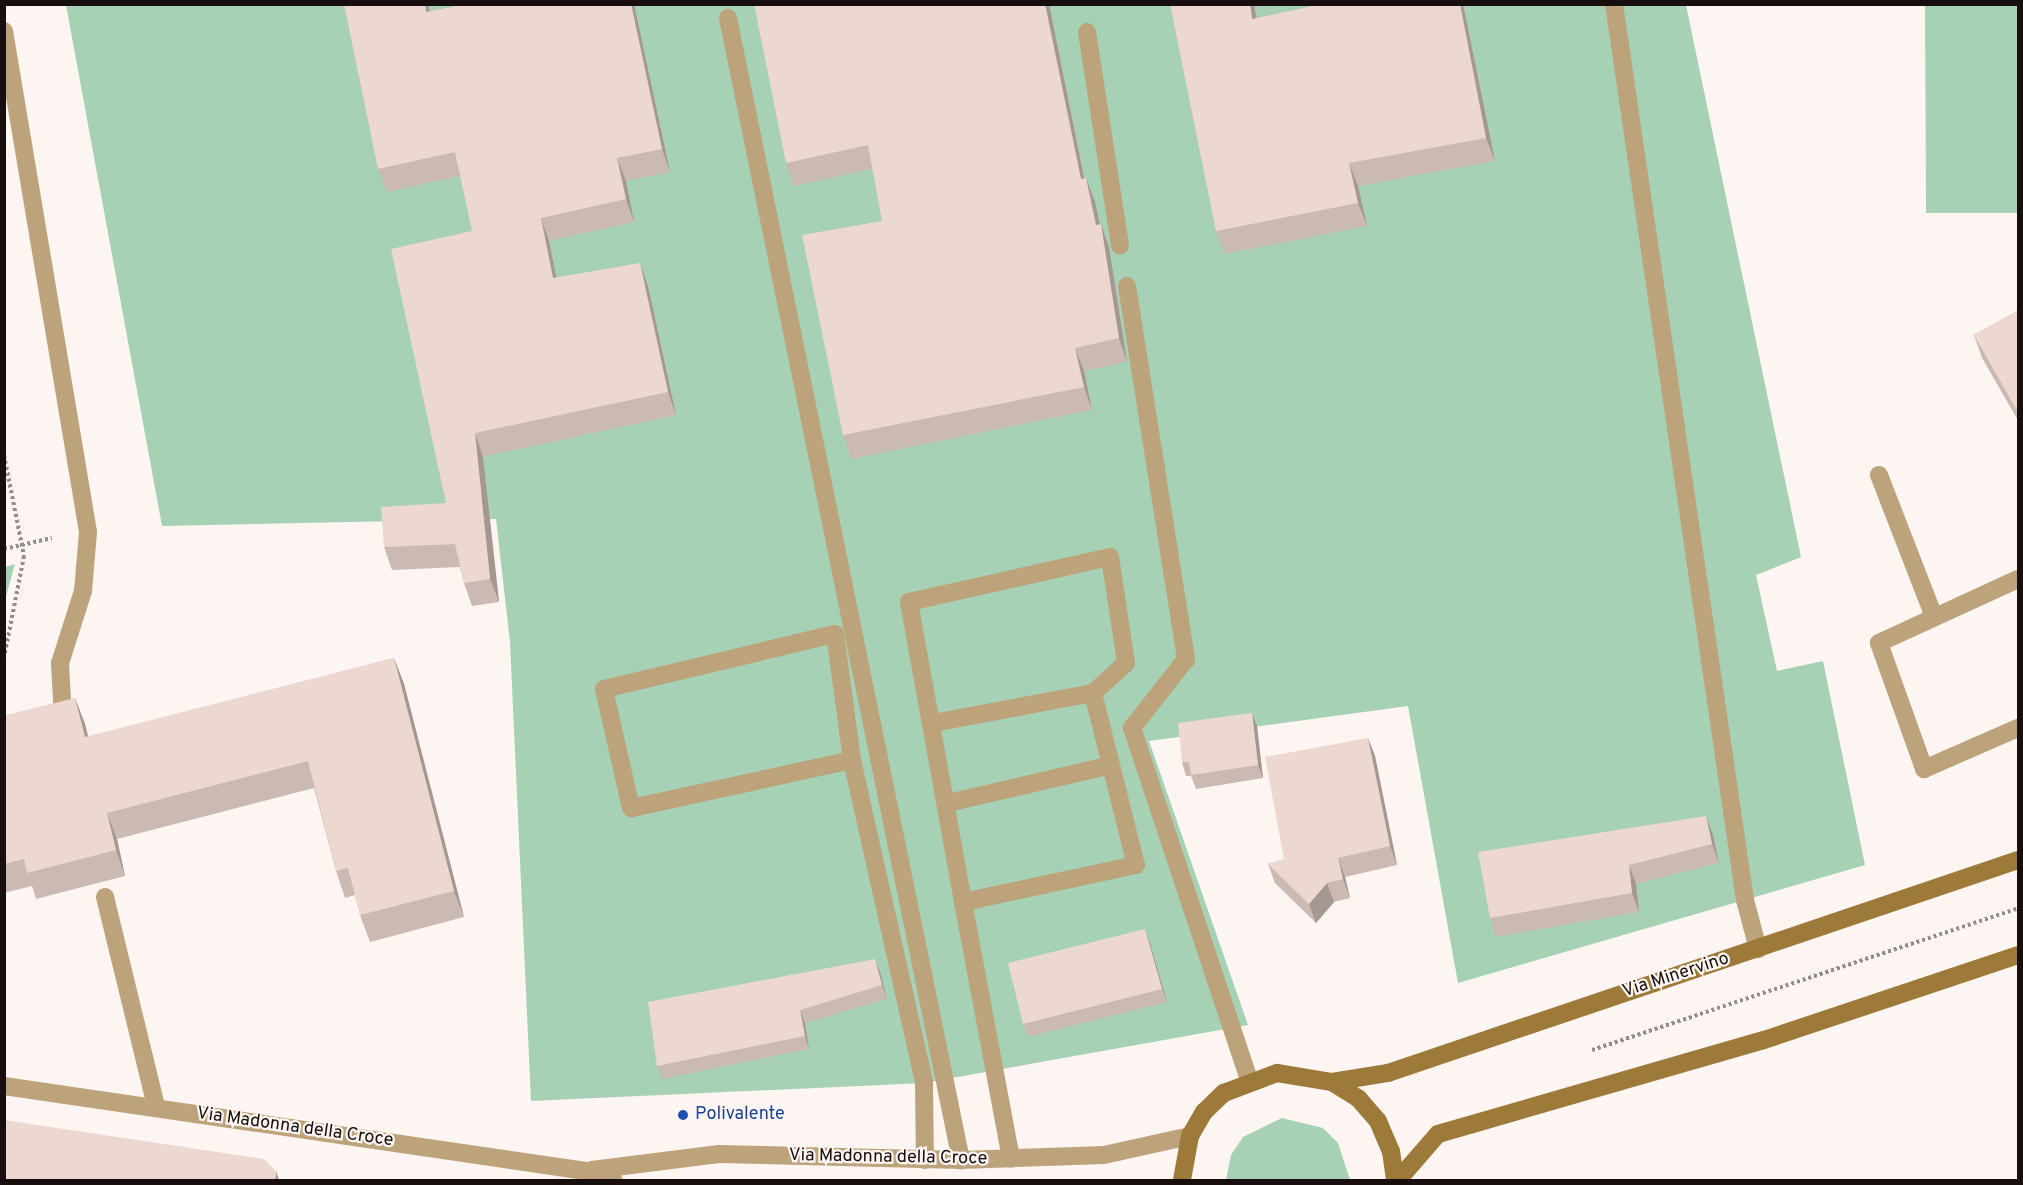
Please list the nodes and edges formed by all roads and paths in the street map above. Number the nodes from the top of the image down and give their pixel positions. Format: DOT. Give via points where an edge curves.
graph roads {
  1 [pos="1614,4"];
  2 [pos="728,18"];
  3 [pos="4,32"];
  4 [pos="1086,32"];
  5 [pos="1120,245"];
  6 [pos="1127,286"];
  7 [pos="4,455"];
  8 [pos="1879,475"];
  9 [pos="88,532"];
  10 [pos="22,543"];
  11 [pos="4,549"];
  12 [pos="2019,579"];
  13 [pos="1934,617"];
  14 [pos="4,658"];
  15 [pos="1093,693"];
  16 [pos="63,718"];
  17 [pos="933,723"];
  18 [pos="2019,728"];
  19 [pos="852,760"];
  20 [pos="1111,765"];
  21 [pos="948,803"];
  22 [pos="2019,860"];
  23 [pos="105,897"];
  24 [pos="963,902"];
  25 [pos="2019,908"];
  26 [pos="1758,950"];
  27 [pos="2019,955"];
  28 [pos="1584,1052"];
  29 [pos="1249,1080"];
  30 [pos="1332,1082"];
  31 [pos="4,1086"];
  32 [pos="156,1107"];
  33 [pos="1190,1136"];
  34 [pos="1011,1159"];
  35 [pos="925,1160"];
  36 [pos="961,1160"];
  37 [pos="586,1171"];
  38 [pos="614,1180"];
  39 [pos="1182,1180"];
  40 [pos="1397,1180"];
  1 -- 26 [label="street" via="1745,900"];
  2 -- 36 [label="street"];
  3 -- 9 [label="street"];
  4 -- 5 [label="street"];
  6 -- 29 [label="street" via="1186,659 1132,728"];
  7 -- 10 [label="path"];
  8 -- 13 [label="street"];
  9 -- 10 [label="path"];
  9 -- 16 [label="street" via="83,591 60,663"];
  10 -- 11 [label="path"];
  10 -- 14 [label="path" via="24,556"];
  12 -- 13 [label="street"];
  13 -- 18 [label="street" via="1879,643 1924,769"];
  15 -- 17 [label="street"];
  15 -- 17 [label="street" via="1126,663 1110,557 909,602"];
  15 -- 20 [label="street"];
  17 -- 21 [label="street"];
  19 -- 19 [label="street" via="835,634 604,689 632,808"];
  19 -- 35 [label="street" via="924,1083"];
  20 -- 21 [label="street"];
  20 -- 24 [label="street" via="1136,865"];
  21 -- 24 [label="street"];
  22 -- 26 [label="main road, Via Minervino"];
  23 -- 32 [label="street"];
  24 -- 34 [label="street"];
  25 -- 28 [label="path"];
  26 -- 30 [label="main road, Via Minervino" via="1388,1073"];
  27 -- 40 [label="main road" via="1753,1043 1438,1134"];
  29 -- 30 [label="main road" via="1277,1073"];
  29 -- 33 [label="main road" via="1211,1106"];
  30 -- 40 [label="main road" via="1358,1098 1378,1121 1391,1150"];
  31 -- 32 [label="street, Via Madonna della Croce"];
  32 -- 37 [label="street, Via Madonna della Croce"];
  33 -- 34 [label="street, Via Madonna della Croce" via="1104,1155"];
  33 -- 39 [label="main road"];
  34 -- 36 [label="street, Via Madonna della Croce"];
  35 -- 36 [label="street, Via Madonna della Croce"];
  35 -- 37 [label="street, Via Madonna della Croce" via="719,1155"];
  37 -- 38 [label="street, Via Madonna della Croce"];
}
